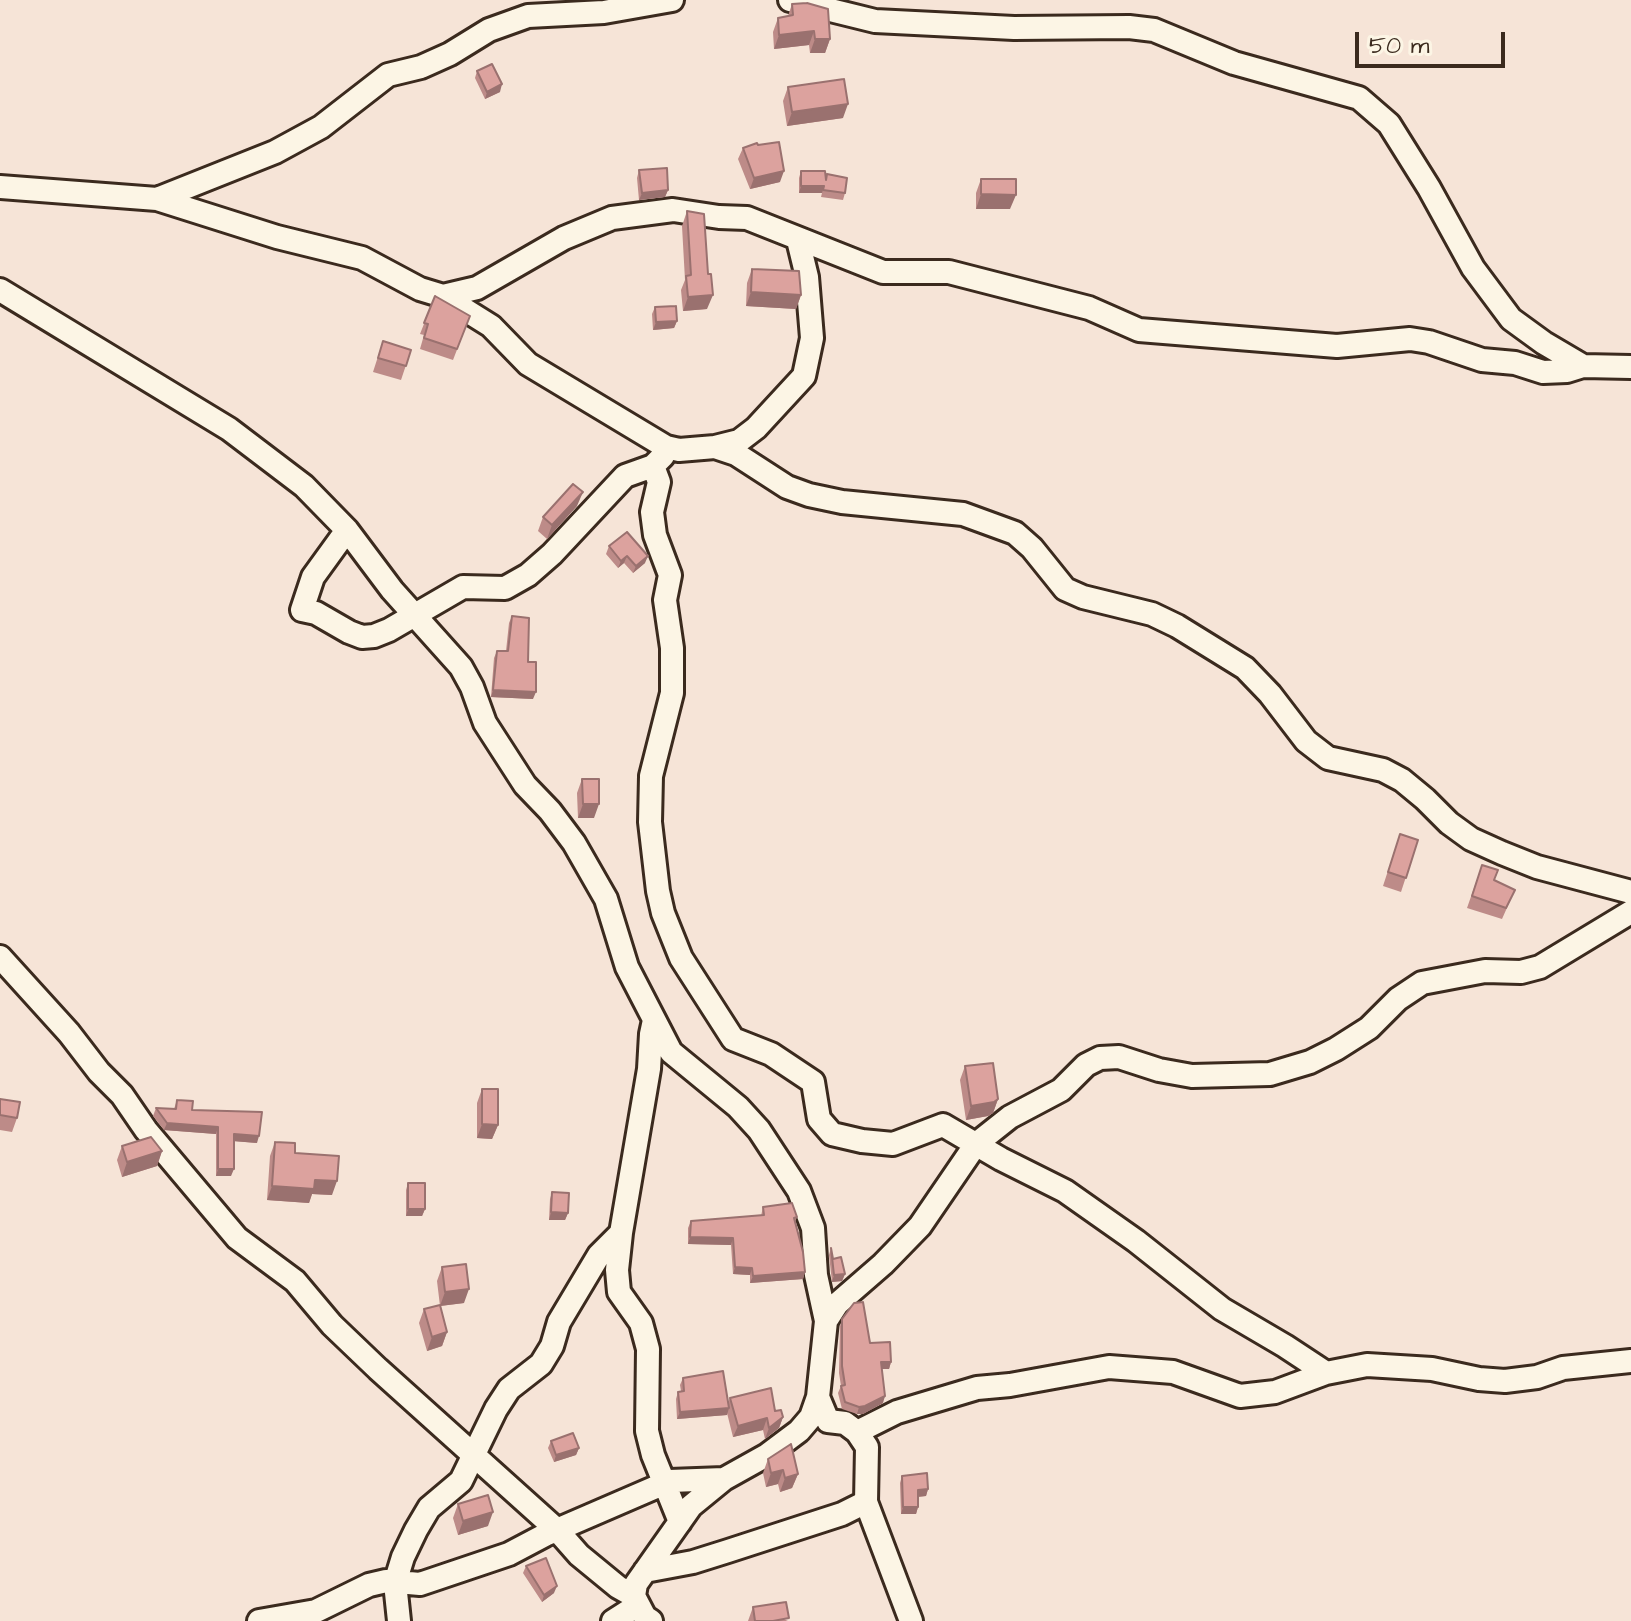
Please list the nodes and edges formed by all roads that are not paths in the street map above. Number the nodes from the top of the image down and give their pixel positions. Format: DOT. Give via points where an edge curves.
graph roads {
  1 [pos="522,0"];
  2 [pos="672,0"];
  3 [pos="790,0"];
  4 [pos="864,0"];
  5 [pos="842,13"];
  6 [pos="541,14"];
  7 [pos="0,187"];
  8 [pos="157,199"];
  9 [pos="798,240"];
  10 [pos="0,290"];
  11 [pos="443,296"];
  12 [pos="1583,366"];
  13 [pos="1631,367"];
  14 [pos="715,447"];
  15 [pos="659,456"];
  16 [pos="347,530"];
  17 [pos="413,614"];
  18 [pos="1631,892"];
  19 [pos="1631,912"];
  20 [pos="0,957"];
  21 [pos="654,1020"];
  22 [pos="976,1144"];
  23 [pos="621,1233"];
  24 [pos="826,1321"];
  25 [pos="1631,1361"];
  26 [pos="1326,1373"];
  27 [pos="818,1397"];
  28 [pos="857,1432"];
  29 [pos="473,1456"];
  30 [pos="724,1479"];
  31 [pos="665,1484"];
  32 [pos="866,1502"];
  33 [pos="680,1522"];
  34 [pos="557,1530"];
  35 [pos="645,1571"];
  36 [pos="395,1583"];
  37 [pos="643,1612"];
  38 [pos="259,1621"];
  39 [pos="399,1621"];
  40 [pos="613,1621"];
  41 [pos="911,1621"];
  1 -- 6 [label="street"];
  2 -- 6 [label="street" via="604,12"];
  3 -- 5 [label="street"];
  4 -- 5 [label="street"];
  5 -- 12 [label="street" via="875,21 944,25 1154,30 1234,63 1359,98 1389,124 1473,268 1511,319"];
  6 -- 8 [label="street" via="489,30 421,67 388,75 321,127 275,152"];
  7 -- 8 [label="street"];
  8 -- 11 [label="street" via="362,258"];
  9 -- 11 [label="street" via="747,218 673,210 612,218 564,238 477,288"];
  9 -- 12 [label="street" via="883,272 949,272 1089,308 1139,330 1337,346 1410,339 1543,372"];
  9 -- 14 [label="street" via="812,338 804,376 756,428 739,441"];
  10 -- 16 [label="street" via="229,429 304,486"];
  11 -- 15 [label="street" via="491,326 528,364"];
  12 -- 13 [label="street"];
  14 -- 15 [label="street"];
  14 -- 18 [label="street" via="809,495 963,514 1015,533 1065,589 1152,614 1245,668 1306,741 1328,758 1383,770 1402,780 1449,823 1502,853"];
  15 -- 17 [label="street" via="625,476 528,575 505,588 463,587"];
  15 -- 22 [label="street" via="652,512 670,575 665,600 672,693 653,766 650,822 663,913 681,958 733,1039 771,1054 813,1082 819,1119 832,1134 893,1144 943,1125"];
  16 -- 17 [label="street"];
  16 -- 17 [label="street" via="313,577 302,610 362,637 389,630"];
  17 -- 21 [label="street" via="461,667 492,734 592,873 606,899 627,967"];
  19 -- 22 [label="street" via="1540,967 1422,983 1336,1049 1270,1074 1192,1076 1119,1057 1100,1058 1061,1090 1010,1117"];
  20 -- 29 [label="street" via="122,1095 237,1238 295,1281 332,1325"];
  21 -- 23 [label="street"];
  21 -- 24 [label="street" via="671,1052 759,1130 799,1191 813,1228"];
  22 -- 24 [label="street" via="920,1226 837,1304"];
  22 -- 26 [label="street" via="1065,1191 1222,1309"];
  23 -- 29 [label="street" via="599,1255 541,1364 509,1389"];
  23 -- 31 [label="street" via="619,1292 641,1323 648,1349 647,1431"];
  24 -- 27 [label="street"];
  25 -- 26 [label="street" via="1505,1381 1397,1365"];
  26 -- 28 [label="street" via="1275,1392 1240,1396 1173,1372 1109,1367 953,1394"];
  27 -- 28 [label="street" via="828,1421 845,1423"];
  27 -- 30 [label="street" via="799,1431"];
  28 -- 32 [label="street" via="867,1447"];
  29 -- 34 [label="street"];
  29 -- 36 [label="street" via="461,1481 429,1508"];
  30 -- 31 [label="street"];
  30 -- 33 [label="street"];
  31 -- 33 [label="street"];
  31 -- 34 [label="street"];
  32 -- 35 [label="street" via="693,1562"];
  32 -- 41 [label="street"];
  33 -- 35 [label="street"];
  34 -- 36 [label="street" via="509,1554 420,1584"];
  34 -- 37 [label="street"];
  35 -- 37 [label="street" via="636,1584"];
  36 -- 38 [label="street" via="369,1585 316,1611"];
  36 -- 39 [label="street"];
  37 -- 40 [label="street"];
}
